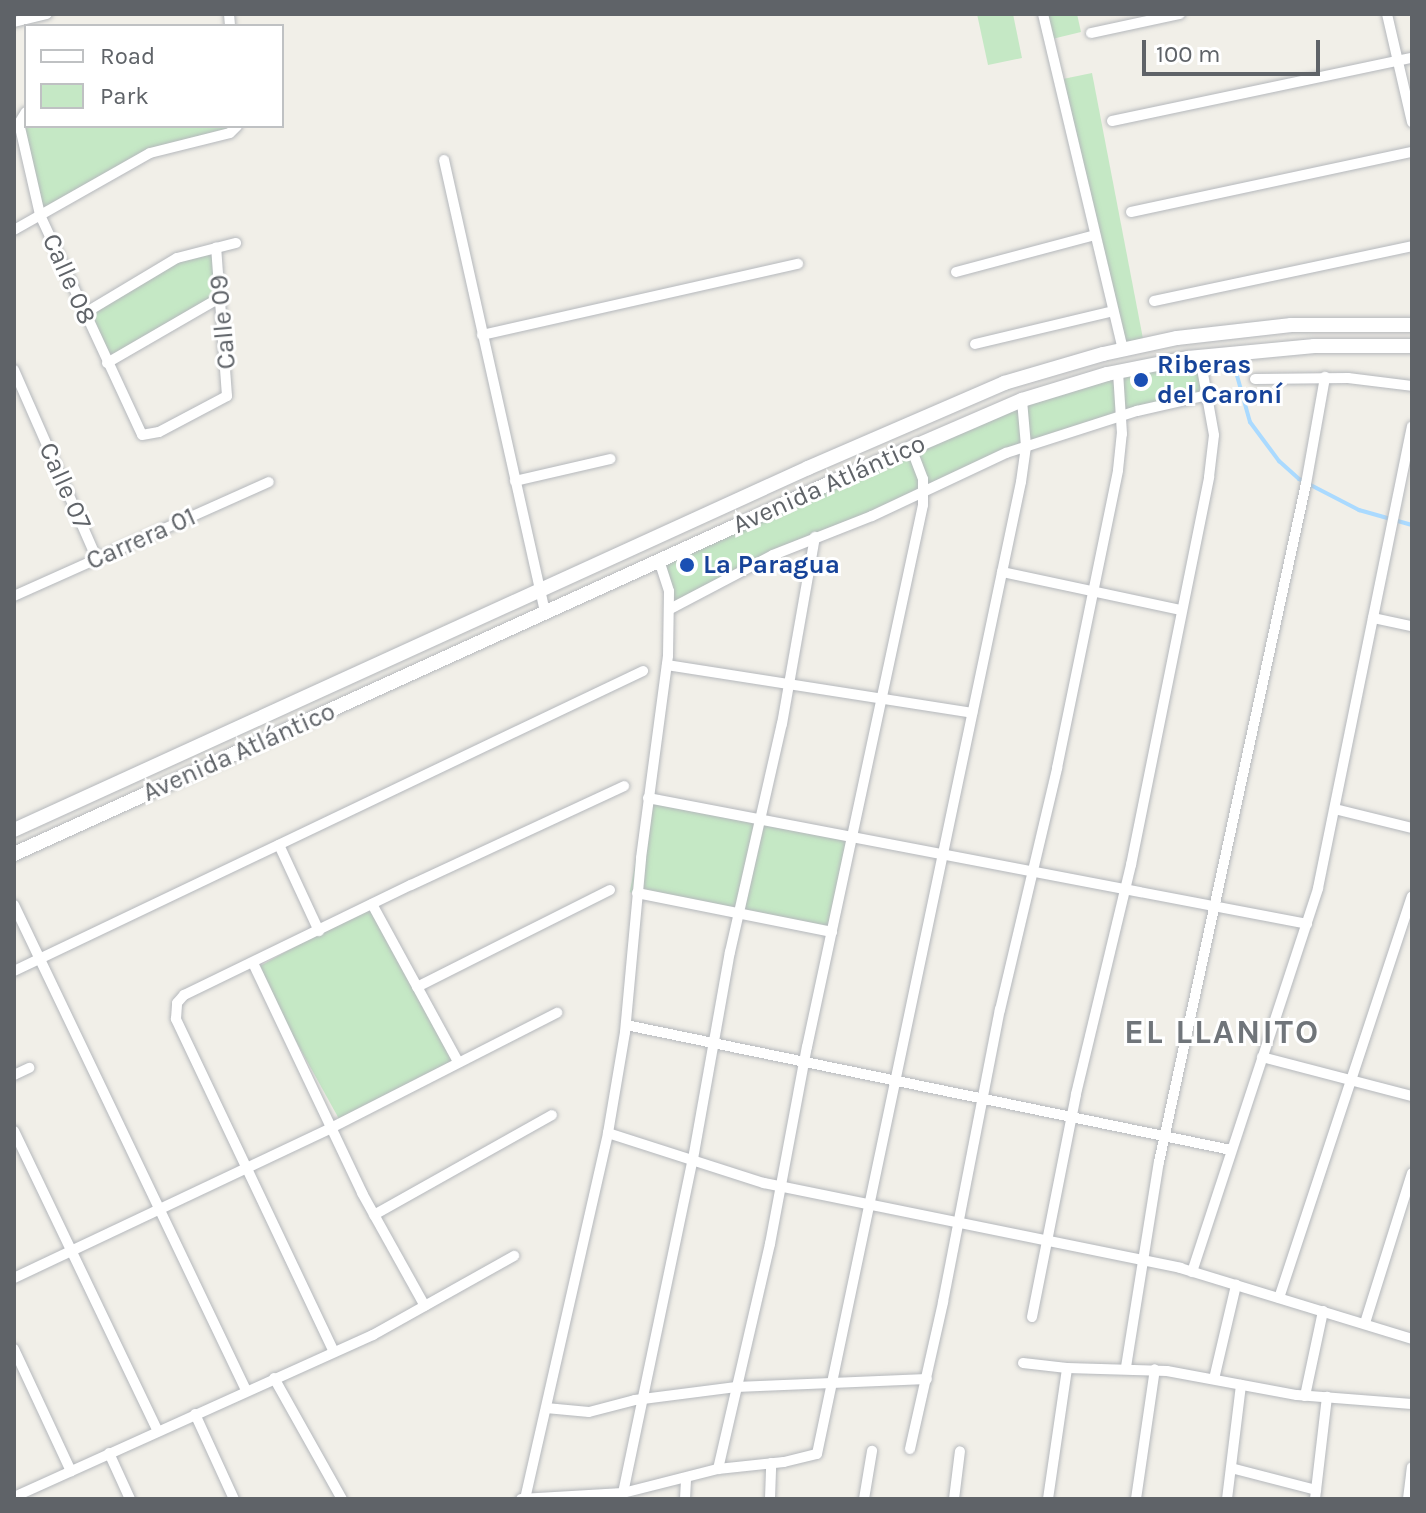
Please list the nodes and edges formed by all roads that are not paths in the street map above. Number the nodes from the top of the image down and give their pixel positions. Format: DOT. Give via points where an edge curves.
graph roads {
  1 [pos="47,14"];
  2 [pos="1043,14"];
  3 [pos="1180,14"];
  4 [pos="1387,14"];
  5 [pos="14,22"];
  6 [pos="1091,33"];
  7 [pos="1412,58"];
  8 [pos="1398,61"];
  9 [pos="24,114"];
  10 [pos="1112,121"];
  11 [pos="1412,122"];
  12 [pos="233,130"];
  13 [pos="1412,152"];
  14 [pos="444,160"];
  15 [pos="1131,212"];
  16 [pos="40,215"];
  17 [pos="14,230"];
  18 [pos="1095,235"];
  19 [pos="236,243"];
  20 [pos="1412,246"];
  21 [pos="216,247"];
  22 [pos="798,264"];
  23 [pos="956,272"];
  24 [pos="221,297"];
  25 [pos="1154,301"];
  26 [pos="1113,311"];
  27 [pos="85,313"];
  28 [pos="1412,325"];
  29 [pos="482,335"];
  30 [pos="975,344"];
  31 [pos="1412,346"];
  32 [pos="1123,349"];
  33 [pos="1200,357"];
  34 [pos="107,363"];
  35 [pos="14,370"];
  36 [pos="1118,372"];
  37 [pos="1325,377"];
  38 [pos="1255,379"];
  39 [pos="1412,386"];
  40 [pos="1208,395"];
  41 [pos="1022,400"];
  42 [pos="1122,416"];
  43 [pos="1412,426"];
  44 [pos="146,436"];
  45 [pos="1026,446"];
  46 [pos="911,447"];
  47 [pos="610,459"];
  48 [pos="515,481"];
  49 [pos="269,482"];
  50 [pos="924,491"];
  51 [pos="815,537"];
  52 [pos="97,559"];
  53 [pos="659,560"];
  54 [pos="1002,572"];
  55 [pos="1092,590"];
  56 [pos="539,591"];
  57 [pos="14,596"];
  58 [pos="670,609"];
  59 [pos="1181,610"];
  60 [pos="545,612"];
  61 [pos="1373,618"];
  62 [pos="1412,626"];
  63 [pos="667,665"];
  64 [pos="643,671"];
  65 [pos="789,682"];
  66 [pos="882,697"];
  67 [pos="972,713"];
  68 [pos="624,786"];
  69 [pos="648,798"];
  70 [pos="1335,809"];
  71 [pos="762,820"];
  72 [pos="1412,828"];
  73 [pos="14,830"];
  74 [pos="852,837"];
  75 [pos="279,845"];
  76 [pos="14,854"];
  77 [pos="942,855"];
  78 [pos="1034,870"];
  79 [pos="1125,889"];
  80 [pos="610,890"];
  81 [pos="637,893"];
  82 [pos="1412,896"];
  83 [pos="372,904"];
  84 [pos="14,905"];
  85 [pos="1215,906"];
  86 [pos="740,912"];
  87 [pos="1307,924"];
  88 [pos="319,931"];
  89 [pos="832,932"];
  90 [pos="40,958"];
  91 [pos="253,963"];
  92 [pos="14,971"];
  93 [pos="417,987"];
  94 [pos="557,1013"];
  95 [pos="626,1025"];
  96 [pos="714,1041"];
  97 [pos="1262,1057"];
  98 [pos="805,1061"];
  99 [pos="458,1062"];
  100 [pos="29,1068"];
  101 [pos="14,1075"];
  102 [pos="893,1079"];
  103 [pos="1349,1081"];
  104 [pos="1412,1096"];
  105 [pos="982,1098"];
  106 [pos="552,1115"];
  107 [pos="1072,1116"];
  108 [pos="331,1128"];
  109 [pos="14,1131"];
  110 [pos="608,1133"];
  111 [pos="1165,1135"];
  112 [pos="1231,1150"];
  113 [pos="693,1159"];
  114 [pos="245,1168"];
  115 [pos="1412,1173"];
  116 [pos="781,1186"];
  117 [pos="868,1204"];
  118 [pos="159,1208"];
  119 [pos="374,1215"];
  120 [pos="958,1224"];
  121 [pos="1046,1240"];
  122 [pos="70,1251"];
  123 [pos="514,1256"];
  124 [pos="1142,1259"];
  125 [pos="1192,1272"];
  126 [pos="14,1278"];
  127 [pos="1236,1285"];
  128 [pos="1279,1298"];
  129 [pos="425,1306"];
  130 [pos="1323,1311"];
  131 [pos="1032,1317"];
  132 [pos="1365,1323"];
  133 [pos="1412,1339"];
  134 [pos="14,1349"];
  135 [pos="334,1352"];
  136 [pos="1023,1363"];
  137 [pos="1126,1367"];
  138 [pos="1067,1368"];
  139 [pos="1155,1369"];
  140 [pos="274,1378"];
  141 [pos="927,1379"];
  142 [pos="1214,1379"];
  143 [pos="831,1383"];
  144 [pos="1241,1385"];
  145 [pos="736,1387"];
  146 [pos="246,1390"];
  147 [pos="1305,1396"];
  148 [pos="1327,1397"];
  149 [pos="645,1399"];
  150 [pos="1412,1404"];
  151 [pos="546,1408"];
  152 [pos="195,1414"];
  153 [pos="158,1431"];
  154 [pos="910,1449"];
  155 [pos="872,1451"];
  156 [pos="960,1451"];
  157 [pos="109,1453"];
  158 [pos="771,1463"];
  159 [pos="1412,1467"];
  160 [pos="1231,1468"];
  161 [pos="718,1469"];
  162 [pos="71,1471"];
  163 [pos="686,1479"];
  164 [pos="623,1493"];
  165 [pos="1316,1494"];
  166 [pos="28,1495"];
  167 [pos="14,1497"];
  168 [pos="587,1498"];
  169 [pos="130,1499"];
  170 [pos="234,1499"];
  171 [pos="342,1499"];
  172 [pos="523,1499"];
  173 [pos="685,1499"];
  174 [pos="770,1499"];
  175 [pos="864,1499"];
  176 [pos="954,1499"];
  177 [pos="1048,1499"];
  178 [pos="1136,1499"];
  179 [pos="1227,1499"];
  180 [pos="1408,1499"];
  1 -- 5 [label="street"];
  2 -- 18 [label="street"];
  3 -- 6 [label="street"];
  4 -- 8 [label="street"];
  7 -- 8 [label="street"];
  8 -- 10 [label="street"];
  8 -- 11 [label="street"];
  9 -- 16 [label="street, Calle 08" via="19,123"];
  12 -- 16 [label="street" via="150,153"];
  13 -- 15 [label="street"];
  14 -- 29 [label="street"];
  16 -- 17 [label="street"];
  16 -- 27 [label="street, Calle 08"];
  18 -- 23 [label="street"];
  18 -- 26 [label="street"];
  19 -- 21 [label="street"];
  20 -- 25 [label="street"];
  21 -- 24 [label="street, Calle 09"];
  21 -- 27 [label="street" via="177,258"];
  22 -- 29 [label="street"];
  24 -- 34 [label="street"];
  24 -- 44 [label="street, Calle 09" via="227,396"];
  26 -- 30 [label="street"];
  26 -- 32 [label="street"];
  27 -- 34 [label="street, Calle 08"];
  28 -- 32 [label="street, Avenida Atlántico" via="1248,328"];
  29 -- 48 [label="street"];
  31 -- 33 [label="street, Avenida Atlántico" via="1314,346"];
  32 -- 56 [label="street, Avenida Atlántico" via="977,393"];
  33 -- 36 [label="street, Avenida Atlántico"];
  33 -- 40 [label="street"];
  34 -- 44 [label="street, Calle 08" via="139,433"];
  35 -- 52 [label="street, Calle 07"];
  36 -- 41 [label="street, Avenida Atlántico"];
  36 -- 42 [label="street"];
  37 -- 38 [label="street"];
  37 -- 39 [label="street"];
  37 -- 85 [label="street"];
  40 -- 42 [label="street"];
  40 -- 59 [label="street" via="1212,453"];
  41 -- 45 [label="street"];
  41 -- 46 [label="street, Avenida Atlántico"];
  42 -- 45 [label="street"];
  42 -- 55 [label="street" via="1121,452"];
  43 -- 61 [label="street"];
  45 -- 50 [label="street"];
  45 -- 54 [label="street"];
  46 -- 50 [label="street"];
  46 -- 53 [label="street, Avenida Atlántico"];
  47 -- 48 [label="street"];
  48 -- 56 [label="street"];
  49 -- 52 [label="street, Carrera 01"];
  50 -- 51 [label="street"];
  50 -- 66 [label="street"];
  51 -- 58 [label="street"];
  51 -- 65 [label="street"];
  52 -- 57 [label="street, Carrera 01"];
  53 -- 58 [label="street"];
  53 -- 60 [label="street, Avenida Atlántico"];
  54 -- 55 [label="street"];
  54 -- 67 [label="street"];
  55 -- 59 [label="street"];
  55 -- 78 [label="street"];
  56 -- 60 [label="street"];
  56 -- 73 [label="street, Avenida Atlántico"];
  58 -- 63 [label="street"];
  59 -- 79 [label="street"];
  60 -- 76 [label="street, Avenida Atlántico"];
  61 -- 62 [label="street"];
  61 -- 70 [label="street"];
  63 -- 65 [label="street"];
  63 -- 69 [label="street"];
  64 -- 75 [label="street"];
  65 -- 66 [label="street"];
  65 -- 71 [label="street"];
  66 -- 67 [label="street"];
  66 -- 74 [label="street"];
  67 -- 77 [label="street"];
  68 -- 83 [label="street"];
  69 -- 71 [label="street"];
  69 -- 81 [label="street"];
  70 -- 72 [label="street"];
  70 -- 87 [label="street"];
  71 -- 74 [label="street"];
  71 -- 86 [label="street"];
  74 -- 77 [label="street"];
  74 -- 89 [label="street"];
  75 -- 88 [label="street"];
  75 -- 90 [label="street"];
  77 -- 78 [label="street"];
  77 -- 102 [label="street"];
  78 -- 79 [label="street"];
  78 -- 105 [label="street"];
  79 -- 85 [label="street"];
  79 -- 107 [label="street"];
  80 -- 93 [label="street"];
  81 -- 86 [label="street"];
  81 -- 95 [label="street"];
  82 -- 103 [label="street"];
  83 -- 88 [label="street"];
  83 -- 93 [label="street"];
  84 -- 90 [label="street"];
  85 -- 87 [label="street"];
  85 -- 111 [label="street"];
  86 -- 89 [label="street"];
  86 -- 96 [label="street"];
  87 -- 97 [label="street"];
  88 -- 91 [label="street"];
  89 -- 98 [label="street"];
  90 -- 92 [label="street"];
  90 -- 118 [label="street"];
  91 -- 108 [label="street"];
  91 -- 114 [label="street" via="184,995 175,1012"];
  93 -- 99 [label="street"];
  94 -- 99 [label="street"];
  95 -- 96 [label="street"];
  95 -- 110 [label="street"];
  96 -- 98 [label="street"];
  96 -- 113 [label="street"];
  97 -- 103 [label="street"];
  97 -- 112 [label="street"];
  98 -- 102 [label="street"];
  98 -- 116 [label="street"];
  99 -- 108 [label="street"];
  100 -- 101 [label="street"];
  102 -- 105 [label="street"];
  102 -- 117 [label="street"];
  103 -- 104 [label="street"];
  103 -- 128 [label="street"];
  105 -- 107 [label="street"];
  105 -- 120 [label="street"];
  106 -- 119 [label="street"];
  107 -- 111 [label="street"];
  107 -- 121 [label="street"];
  108 -- 114 [label="street"];
  108 -- 119 [label="street"];
  109 -- 122 [label="street"];
  110 -- 113 [label="street"];
  110 -- 151 [label="street"];
  111 -- 112 [label="street"];
  111 -- 124 [label="street"];
  112 -- 125 [label="street"];
  113 -- 116 [label="street"];
  113 -- 149 [label="street"];
  114 -- 118 [label="street"];
  114 -- 135 [label="street"];
  115 -- 132 [label="street"];
  116 -- 117 [label="street"];
  116 -- 145 [label="street"];
  117 -- 120 [label="street"];
  117 -- 143 [label="street"];
  118 -- 122 [label="street"];
  118 -- 146 [label="street"];
  119 -- 129 [label="street"];
  120 -- 121 [label="street"];
  120 -- 141 [label="street"];
  121 -- 124 [label="street"];
  121 -- 131 [label="street"];
  122 -- 126 [label="street"];
  122 -- 153 [label="street"];
  123 -- 129 [label="street"];
  124 -- 125 [label="street"];
  124 -- 137 [label="street"];
  125 -- 127 [label="street"];
  127 -- 128 [label="street"];
  127 -- 142 [label="street"];
  128 -- 130 [label="street"];
  129 -- 135 [label="street"];
  130 -- 132 [label="street"];
  130 -- 147 [label="street"];
  132 -- 133 [label="street"];
  134 -- 162 [label="street"];
  135 -- 140 [label="street"];
  136 -- 138 [label="street"];
  137 -- 138 [label="street"];
  137 -- 139 [label="street"];
  138 -- 177 [label="street"];
  139 -- 142 [label="street"];
  139 -- 178 [label="street"];
  140 -- 146 [label="street"];
  140 -- 171 [label="street"];
  141 -- 143 [label="street"];
  141 -- 154 [label="street"];
  142 -- 144 [label="street"];
  143 -- 145 [label="street"];
  143 -- 158 [label="street" via="817,1454"];
  144 -- 147 [label="street"];
  144 -- 160 [label="street"];
  145 -- 149 [label="street"];
  145 -- 161 [label="street"];
  146 -- 152 [label="street"];
  147 -- 148 [label="street"];
  148 -- 150 [label="street"];
  148 -- 165 [label="street"];
  149 -- 151 [label="street" via="589,1412"];
  149 -- 164 [label="street"];
  151 -- 172 [label="street"];
  152 -- 153 [label="street"];
  152 -- 170 [label="street"];
  153 -- 157 [label="street"];
  155 -- 175 [label="street"];
  156 -- 176 [label="street"];
  157 -- 162 [label="street"];
  157 -- 169 [label="street"];
  158 -- 161 [label="street"];
  158 -- 174 [label="street"];
  159 -- 180 [label="street"];
  160 -- 165 [label="street"];
  160 -- 179 [label="street"];
  161 -- 163 [label="street"];
  162 -- 166 [label="street"];
  163 -- 164 [label="street"];
  163 -- 173 [label="street"];
  164 -- 168 [label="street"];
  166 -- 167 [label="street"];
  168 -- 172 [label="street"];
}
